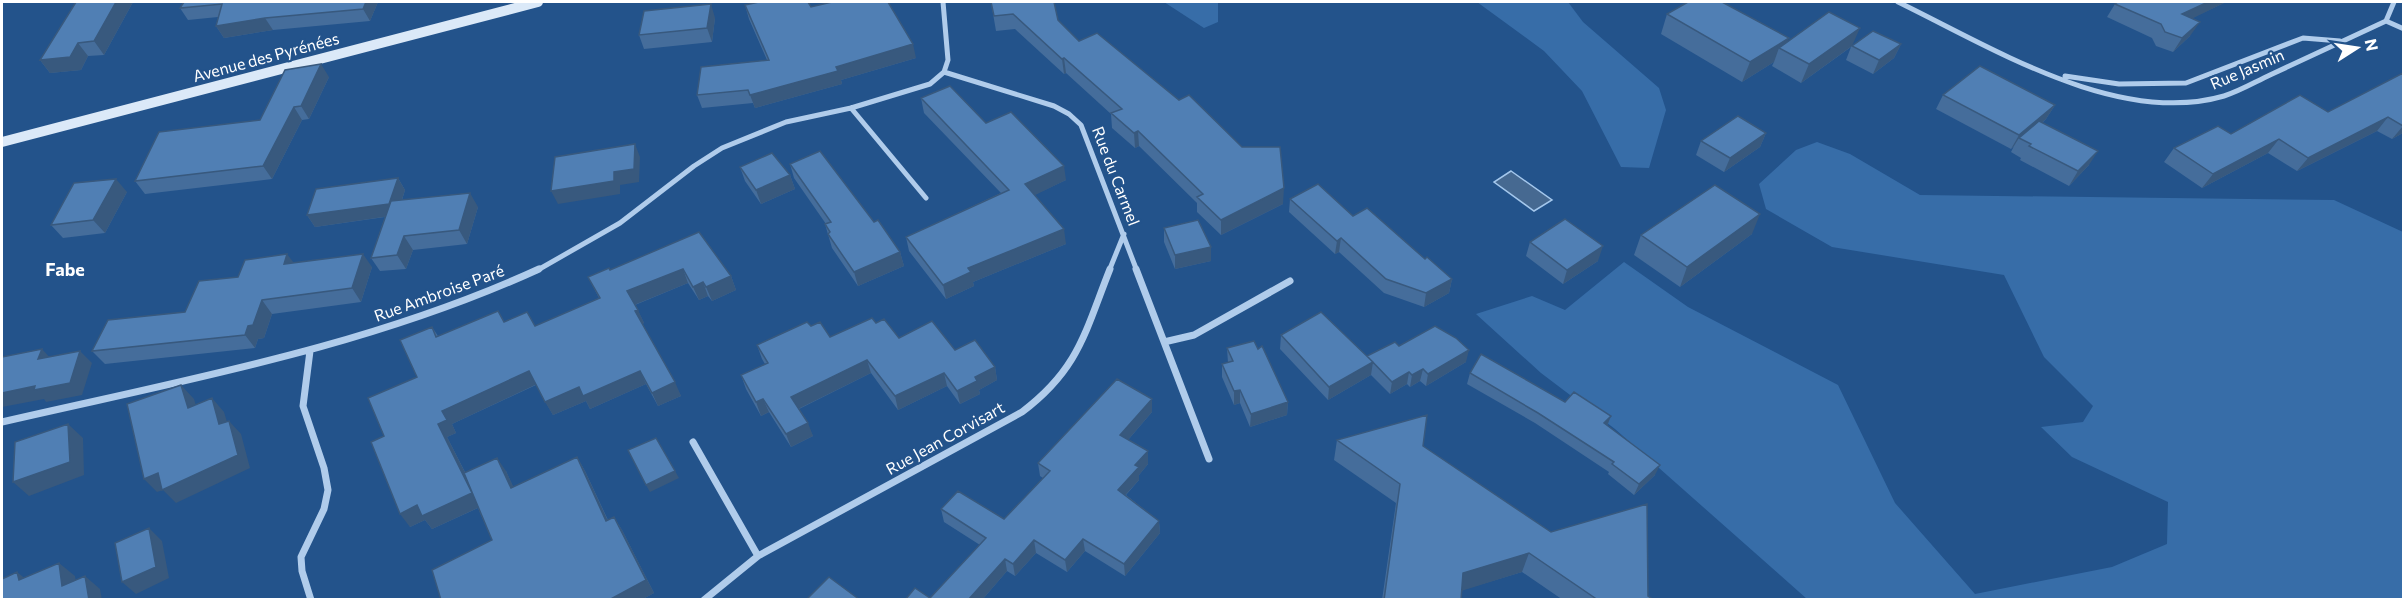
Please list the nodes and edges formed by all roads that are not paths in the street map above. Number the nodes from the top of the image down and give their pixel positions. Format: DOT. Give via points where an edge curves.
graph roads {
  1 [pos="538,2"];
  2 [pos="943,2"];
  3 [pos="1898,2"];
  4 [pos="2394,2"];
  5 [pos="2386,21"];
  6 [pos="2403,29"];
  7 [pos="2343,41"];
  8 [pos="944,72"];
  9 [pos="2053,74"];
  10 [pos="851,108"];
  11 [pos="2,142"];
  12 [pos="926,198"];
  13 [pos="1124,234"];
  14 [pos="1290,281"];
  15 [pos="1164,342"];
  16 [pos="310,351"];
  17 [pos="2,422"];
  18 [pos="693,442"];
  19 [pos="1209,459"];
  20 [pos="758,556"];
  21 [pos="311,600"];
  22 [pos="704,600"];
  1 -- 11 [label="main road, Avenue des Pyrénées"];
  2 -- 8 [label="street" via="948,60"];
  3 -- 9 [label="street, Rue Jasmin"];
  4 -- 5 [label="street"];
  5 -- 6 [label="street"];
  5 -- 7 [label="street, Rue Jasmin"];
  7 -- 9 [label="street, Rue Jasmin" via="2303,38 2186,82 2119,84"];
  7 -- 9 [label="street, Rue Jasmin" via="2224,96 2196,101 2122,98"];
  8 -- 10 [label="street, Rue Ambroise Paré" via="930,84"];
  8 -- 13 [label="street, Rue du Carmel" via="1069,114 1081,125"];
  10 -- 12 [label="street"];
  10 -- 16 [label="street, Rue Ambroise Paré" via="786,122 722,148 620,223 502,286 417,319"];
  13 -- 15 [label="street, Rue du Carmel"];
  13 -- 20 [label="street, Rue Jean Corvisart" via="1076,355 1052,390 1022,412"];
  14 -- 15 [label="street" via="1194,334"];
  15 -- 19 [label="street, Rue du Carmel"];
  16 -- 17 [label="street, Rue Ambroise Paré"];
  16 -- 21 [label="street" via="303,406 328,490 324,509 301,557"];
  18 -- 20 [label="street"];
  20 -- 22 [label="street, Rue Jean Corvisart"];
}
